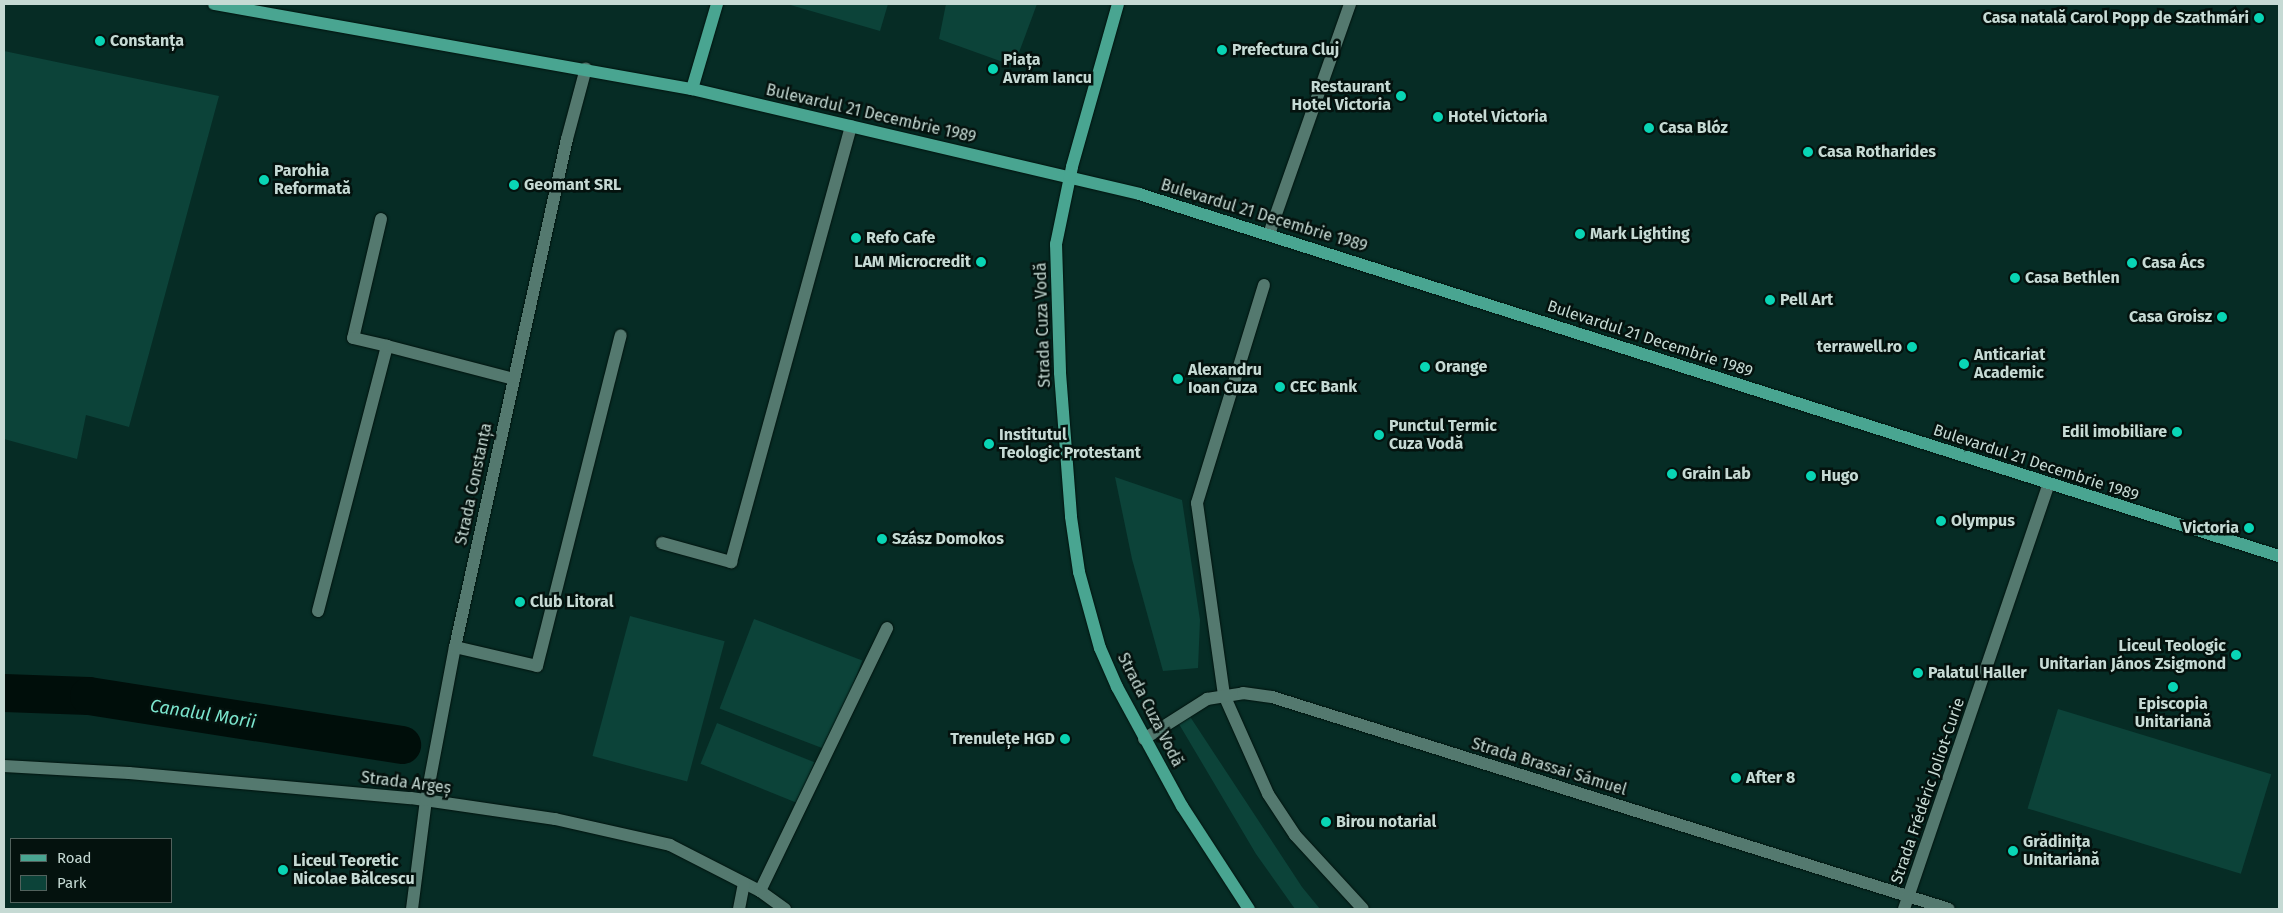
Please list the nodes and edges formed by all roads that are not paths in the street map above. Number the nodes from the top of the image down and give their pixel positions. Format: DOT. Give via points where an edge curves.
graph roads {
  1 [pos="214,4"];
  2 [pos="717,4"];
  3 [pos="1118,4"];
  4 [pos="1350,4"];
  5 [pos="586,68"];
  6 [pos="692,88"];
  7 [pos="851,126"];
  8 [pos="1070,178"];
  9 [pos="381,219"];
  10 [pos="1269,234"];
  11 [pos="1264,285"];
  12 [pos="621,336"];
  13 [pos="387,346"];
  14 [pos="514,379"];
  15 [pos="2048,484"];
  16 [pos="662,543"];
  17 [pos="2279,556"];
  18 [pos="318,611"];
  19 [pos="887,628"];
  20 [pos="455,647"];
  21 [pos="1224,695"];
  22 [pos="1144,739"];
  23 [pos="4,766"];
  24 [pos="426,800"];
  25 [pos="744,884"];
  26 [pos="760,891"];
  27 [pos="1909,896"];
  28 [pos="412,909"];
  29 [pos="738,909"];
  30 [pos="786,909"];
  31 [pos="1248,909"];
  32 [pos="1363,909"];
  33 [pos="1904,909"];
  34 [pos="1949,909"];
  1 -- 5 [label="main road, Bulevardul 21 Decembrie 1989" via="383,36"];
  2 -- 6 [label="main road"];
  3 -- 8 [label="main road"];
  4 -- 10 [label="street"];
  5 -- 6 [label="main road, Bulevardul 21 Decembrie 1989"];
  5 -- 14 [label="street, Strada Constanța"];
  6 -- 7 [label="main road, Bulevardul 21 Decembrie 1989"];
  7 -- 8 [label="main road, Bulevardul 21 Decembrie 1989"];
  7 -- 16 [label="street" via="731,562"];
  8 -- 10 [label="main road, Bulevardul 21 Decembrie 1989" via="1139,194"];
  8 -- 22 [label="main road, Strada Cuza Vodă" via="1056,244 1060,373 1071,517 1079,572 1100,648"];
  9 -- 13 [label="street" via="353,338"];
  10 -- 15 [label="main road, Bulevardul 21 Decembrie 1989"];
  11 -- 21 [label="street" via="1197,503"];
  12 -- 20 [label="street" via="537,666"];
  13 -- 14 [label="street"];
  13 -- 18 [label="street"];
  14 -- 20 [label="street, Strada Constanța"];
  15 -- 17 [label="main road, Bulevardul 21 Decembrie 1989"];
  15 -- 27 [label="street, Strada Frédéric Joliot-Curie"];
  19 -- 26 [label="street"];
  20 -- 24 [label="street, Strada Constanța"];
  21 -- 22 [label="street, Strada Brassai Sámuel" via="1207,699"];
  21 -- 27 [label="street, Strada Brassai Sámuel" via="1243,693 1272,697"];
  21 -- 32 [label="street" via="1268,794 1295,835"];
  22 -- 31 [label="main road, Strada Cuza Vodă" via="1182,806"];
  23 -- 24 [label="street, Strada Argeș" via="120,772"];
  24 -- 25 [label="street, Strada Argeș" via="555,820 670,845"];
  24 -- 28 [label="street, Strada Constanța"];
  25 -- 26 [label="street, Strada Argeș"];
  25 -- 29 [label="street"];
  26 -- 30 [label="street, Strada Argeș"];
  27 -- 33 [label="street, Strada Frédéric Joliot-Curie"];
  27 -- 34 [label="street, Strada Brassai Sámuel"];
}
